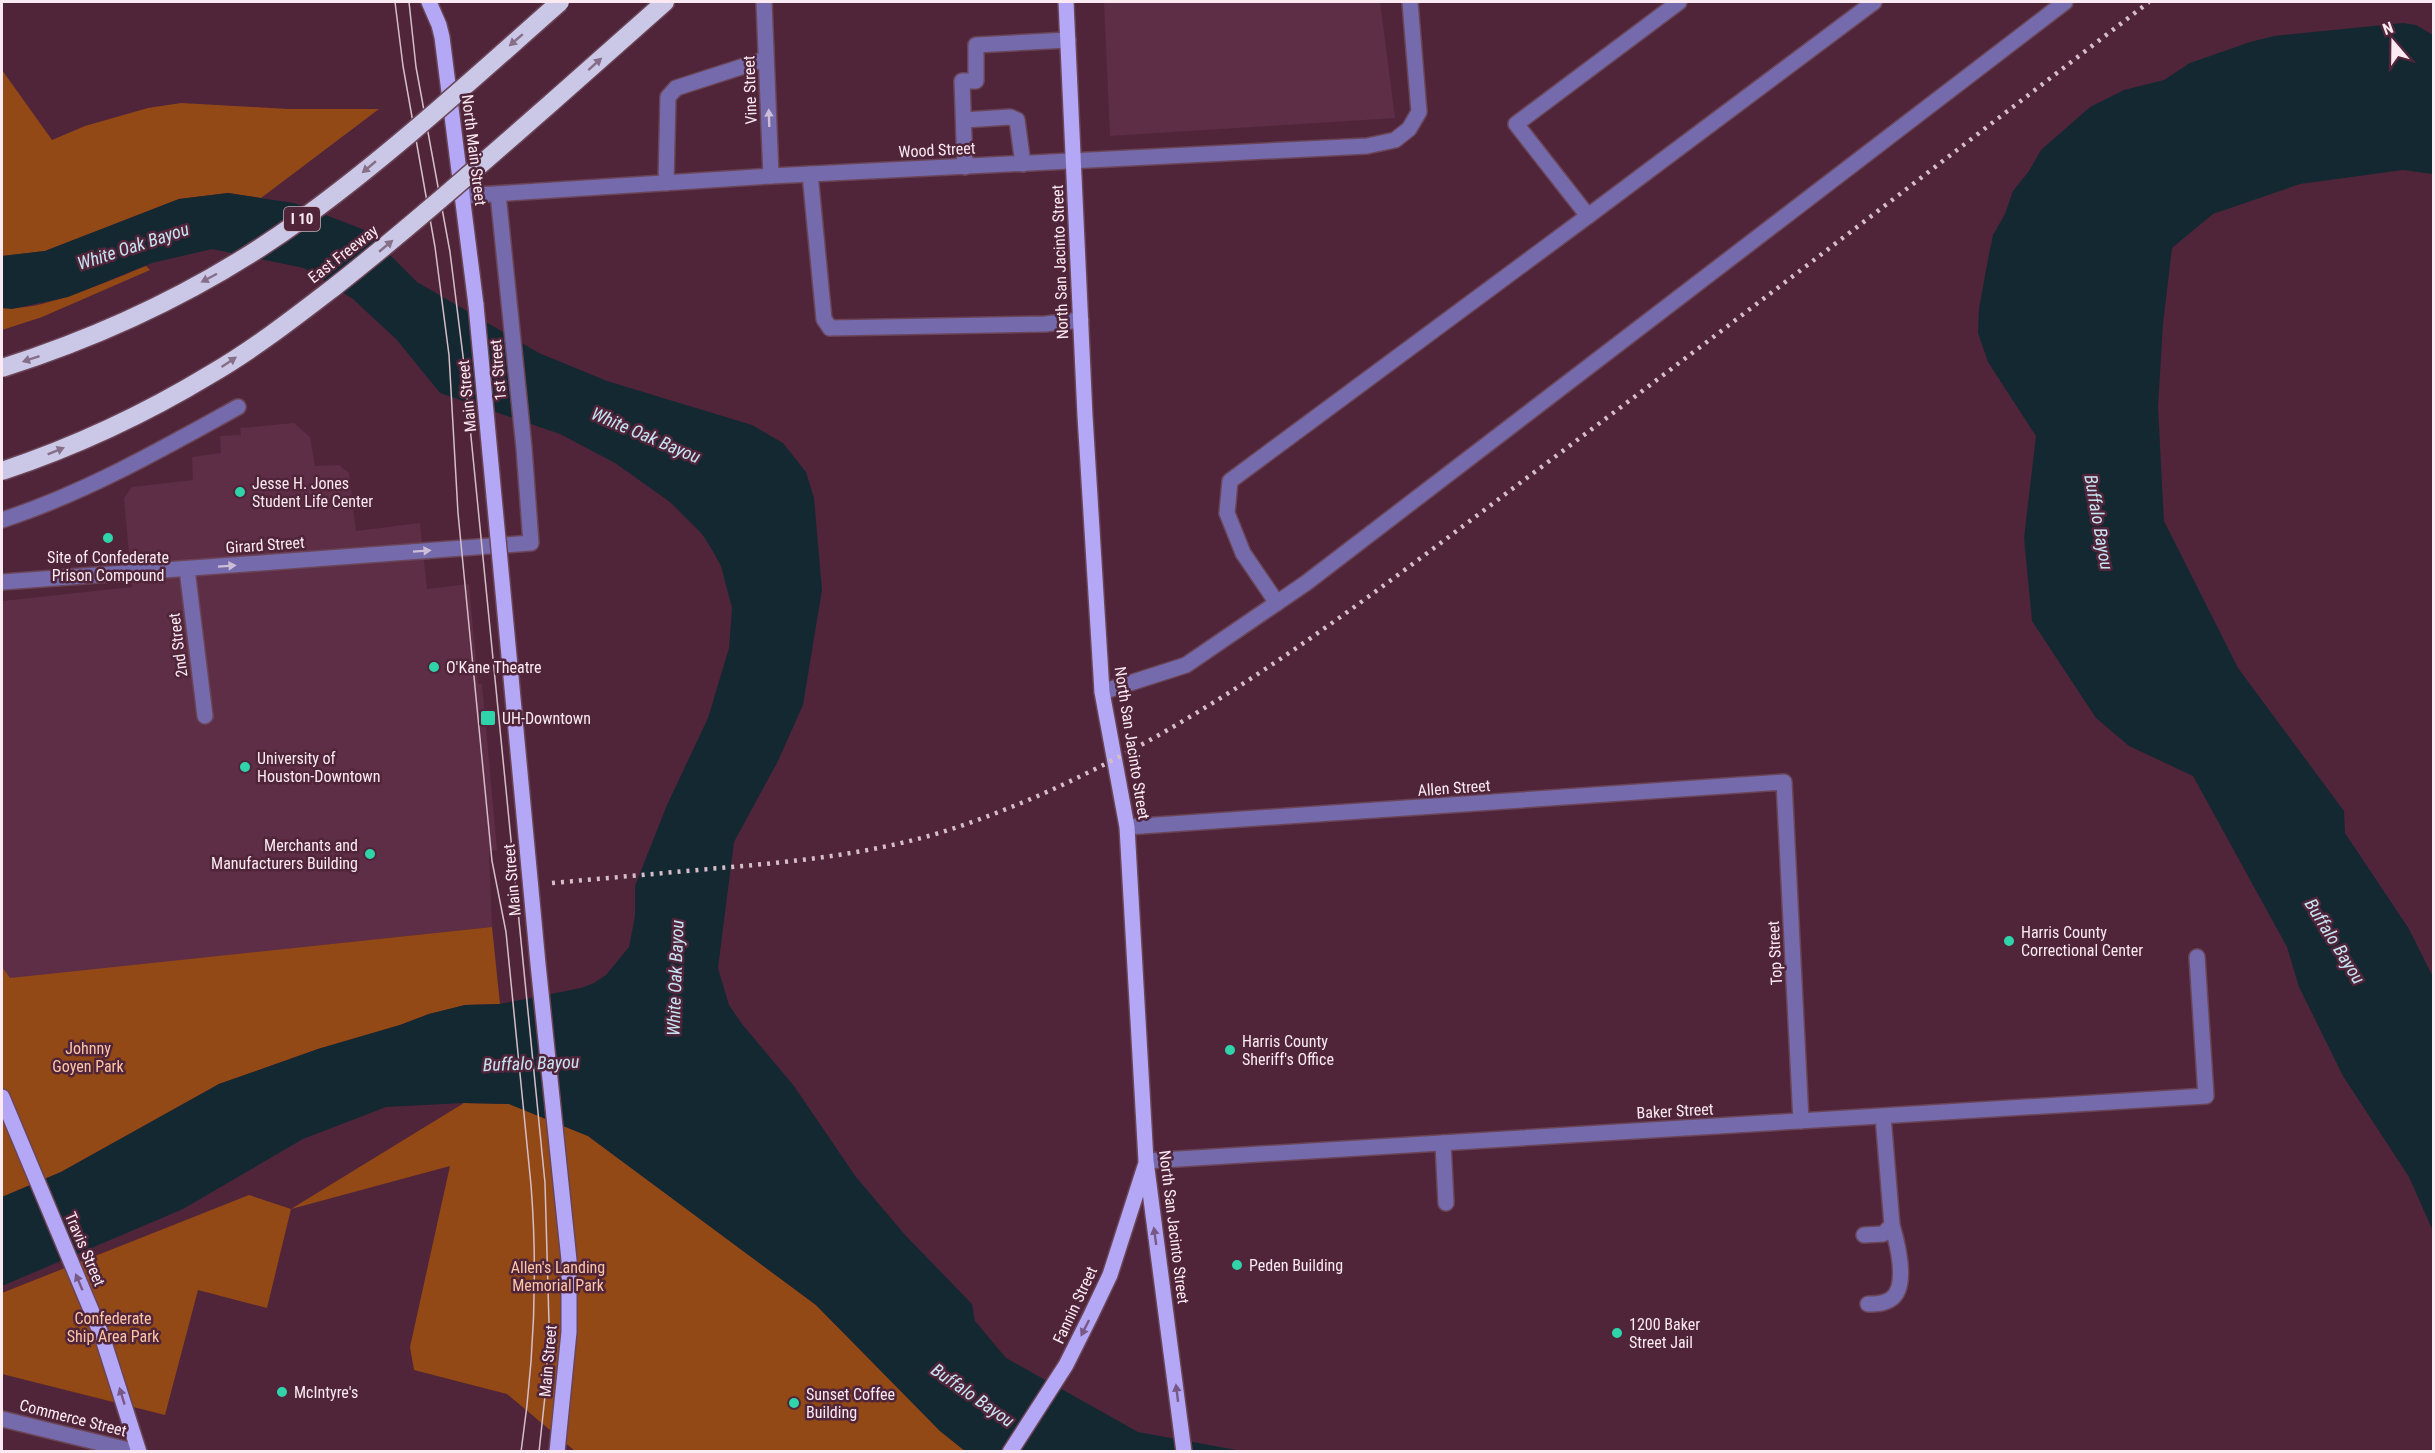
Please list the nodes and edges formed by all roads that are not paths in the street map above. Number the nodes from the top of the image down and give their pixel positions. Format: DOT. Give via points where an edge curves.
graph roads {
  1 [pos="429,2"];
  2 [pos="560,2"];
  3 [pos="665,2"];
  4 [pos="764,2"];
  5 [pos="1066,2"];
  6 [pos="1410,2"];
  7 [pos="1678,2"];
  8 [pos="1874,2"];
  9 [pos="2065,2"];
  10 [pos="1068,40"];
  11 [pos="766,59"];
  12 [pos="964,120"];
  13 [pos="1074,161"];
  14 [pos="1023,164"];
  15 [pos="965,167"];
  16 [pos="810,174"];
  17 [pos="771,176"];
  18 [pos="666,183"];
  19 [pos="498,194"];
  20 [pos="462,196"];
  21 [pos="1588,216"];
  22 [pos="476,305"];
  23 [pos="1081,320"];
  24 [pos="2,368"];
  25 [pos="238,407"];
  26 [pos="2,471"];
  27 [pos="2,520"];
  28 [pos="531,543"];
  29 [pos="187,569"];
  30 [pos="2,582"];
  31 [pos="1277,603"];
  32 [pos="1102,692"];
  33 [pos="205,716"];
  34 [pos="1784,782"];
  35 [pos="1127,827"];
  36 [pos="2197,957"];
  37 [pos="3,1101"];
  38 [pos="1883,1116"];
  39 [pos="1801,1121"];
  40 [pos="1443,1143"];
  41 [pos="1146,1161"];
  42 [pos="1446,1203"];
  43 [pos="1892,1225"];
  44 [pos="1864,1235"];
  45 [pos="1868,1304"];
  46 [pos="2,1419"];
  47 [pos="138,1452"];
  48 [pos="557,1452"];
  49 [pos="1010,1452"];
  50 [pos="1184,1452"];
  1 -- 20 [label="main road, North Main Street" via="439,25"];
  2 -- 24 [label="highway, I 10, one-way, bridge" via="363,172 262,246 132,318"];
  26 -- 3 [label="highway, East Freeway, one-way, bridge" via="84,440 166,399 212,374 298,315 451,191"];
  4 -- 11 [label="street, Vine Street"];
  5 -- 10 [label="main road, North San Jacinto Street"];
  6 -- 13 [label="street, Wood Street" via="1419,112 1409,129 1395,140 1367,146"];
  7 -- 21 [label="street" via="1516,124"];
  8 -- 21 [label="street"];
  9 -- 31 [label="street"];
  10 -- 12 [label="street" via="976,45 976,81 962,81"];
  10 -- 13 [label="main road, North San Jacinto Street"];
  17 -- 11 [label="street, Vine Street, one-way"];
  11 -- 18 [label="street" via="676,88 668,97"];
  12 -- 14 [label="street" via="1017,120"];
  12 -- 15 [label="street"];
  13 -- 14 [label="street, Wood Street"];
  13 -- 23 [label="main road, North San Jacinto Street"];
  14 -- 15 [label="street, Wood Street"];
  15 -- 16 [label="street, Wood Street"];
  16 -- 17 [label="street, Wood Street"];
  16 -- 23 [label="street" via="824,319 830,328"];
  17 -- 18 [label="street, Wood Street"];
  18 -- 19 [label="street, Wood Street"];
  19 -- 20 [label="street, Wood Street"];
  19 -- 28 [label="street, 1st Street"];
  20 -- 22 [label="main road, North Main Street"];
  21 -- 31 [label="street" via="1230,481 1227,513 1243,553"];
  22 -- 48 [label="main road, Main Street, bridge" via="569,1260 569,1332"];
  23 -- 32 [label="main road, North San Jacinto Street"];
  25 -- 27 [label="street" via="142,460"];
  29 -- 28 [label="street, Girard Street, one-way"];
  29 -- 30 [label="street, Girard Street"];
  29 -- 33 [label="street, 2nd Street"];
  31 -- 32 [label="street" via="1186,665"];
  32 -- 35 [label="main road, North San Jacinto Street"];
  34 -- 35 [label="street, Allen Street"];
  34 -- 39 [label="street, Top Street"];
  35 -- 41 [label="main road, North San Jacinto Street"];
  36 -- 38 [label="street, Baker Street" via="2206,1096"];
  47 -- 37 [label="main road, Travis Street, one-way" via="102,1336"];
  38 -- 39 [label="street, Baker Street"];
  38 -- 43 [label="street"];
  39 -- 40 [label="street, Baker Street"];
  40 -- 41 [label="street, Baker Street"];
  40 -- 42 [label="street"];
  41 -- 49 [label="main road, Fannin Street, one-way" via="1110,1275 1066,1365"];
  50 -- 41 [label="main road, North San Jacinto Street, one-way"];
  43 -- 44 [label="street" via="1883,1234"];
  43 -- 45 [label="street" via="1901,1281 1894,1298"];
  46 -- 47 [label="street, Commerce Street"];
}
